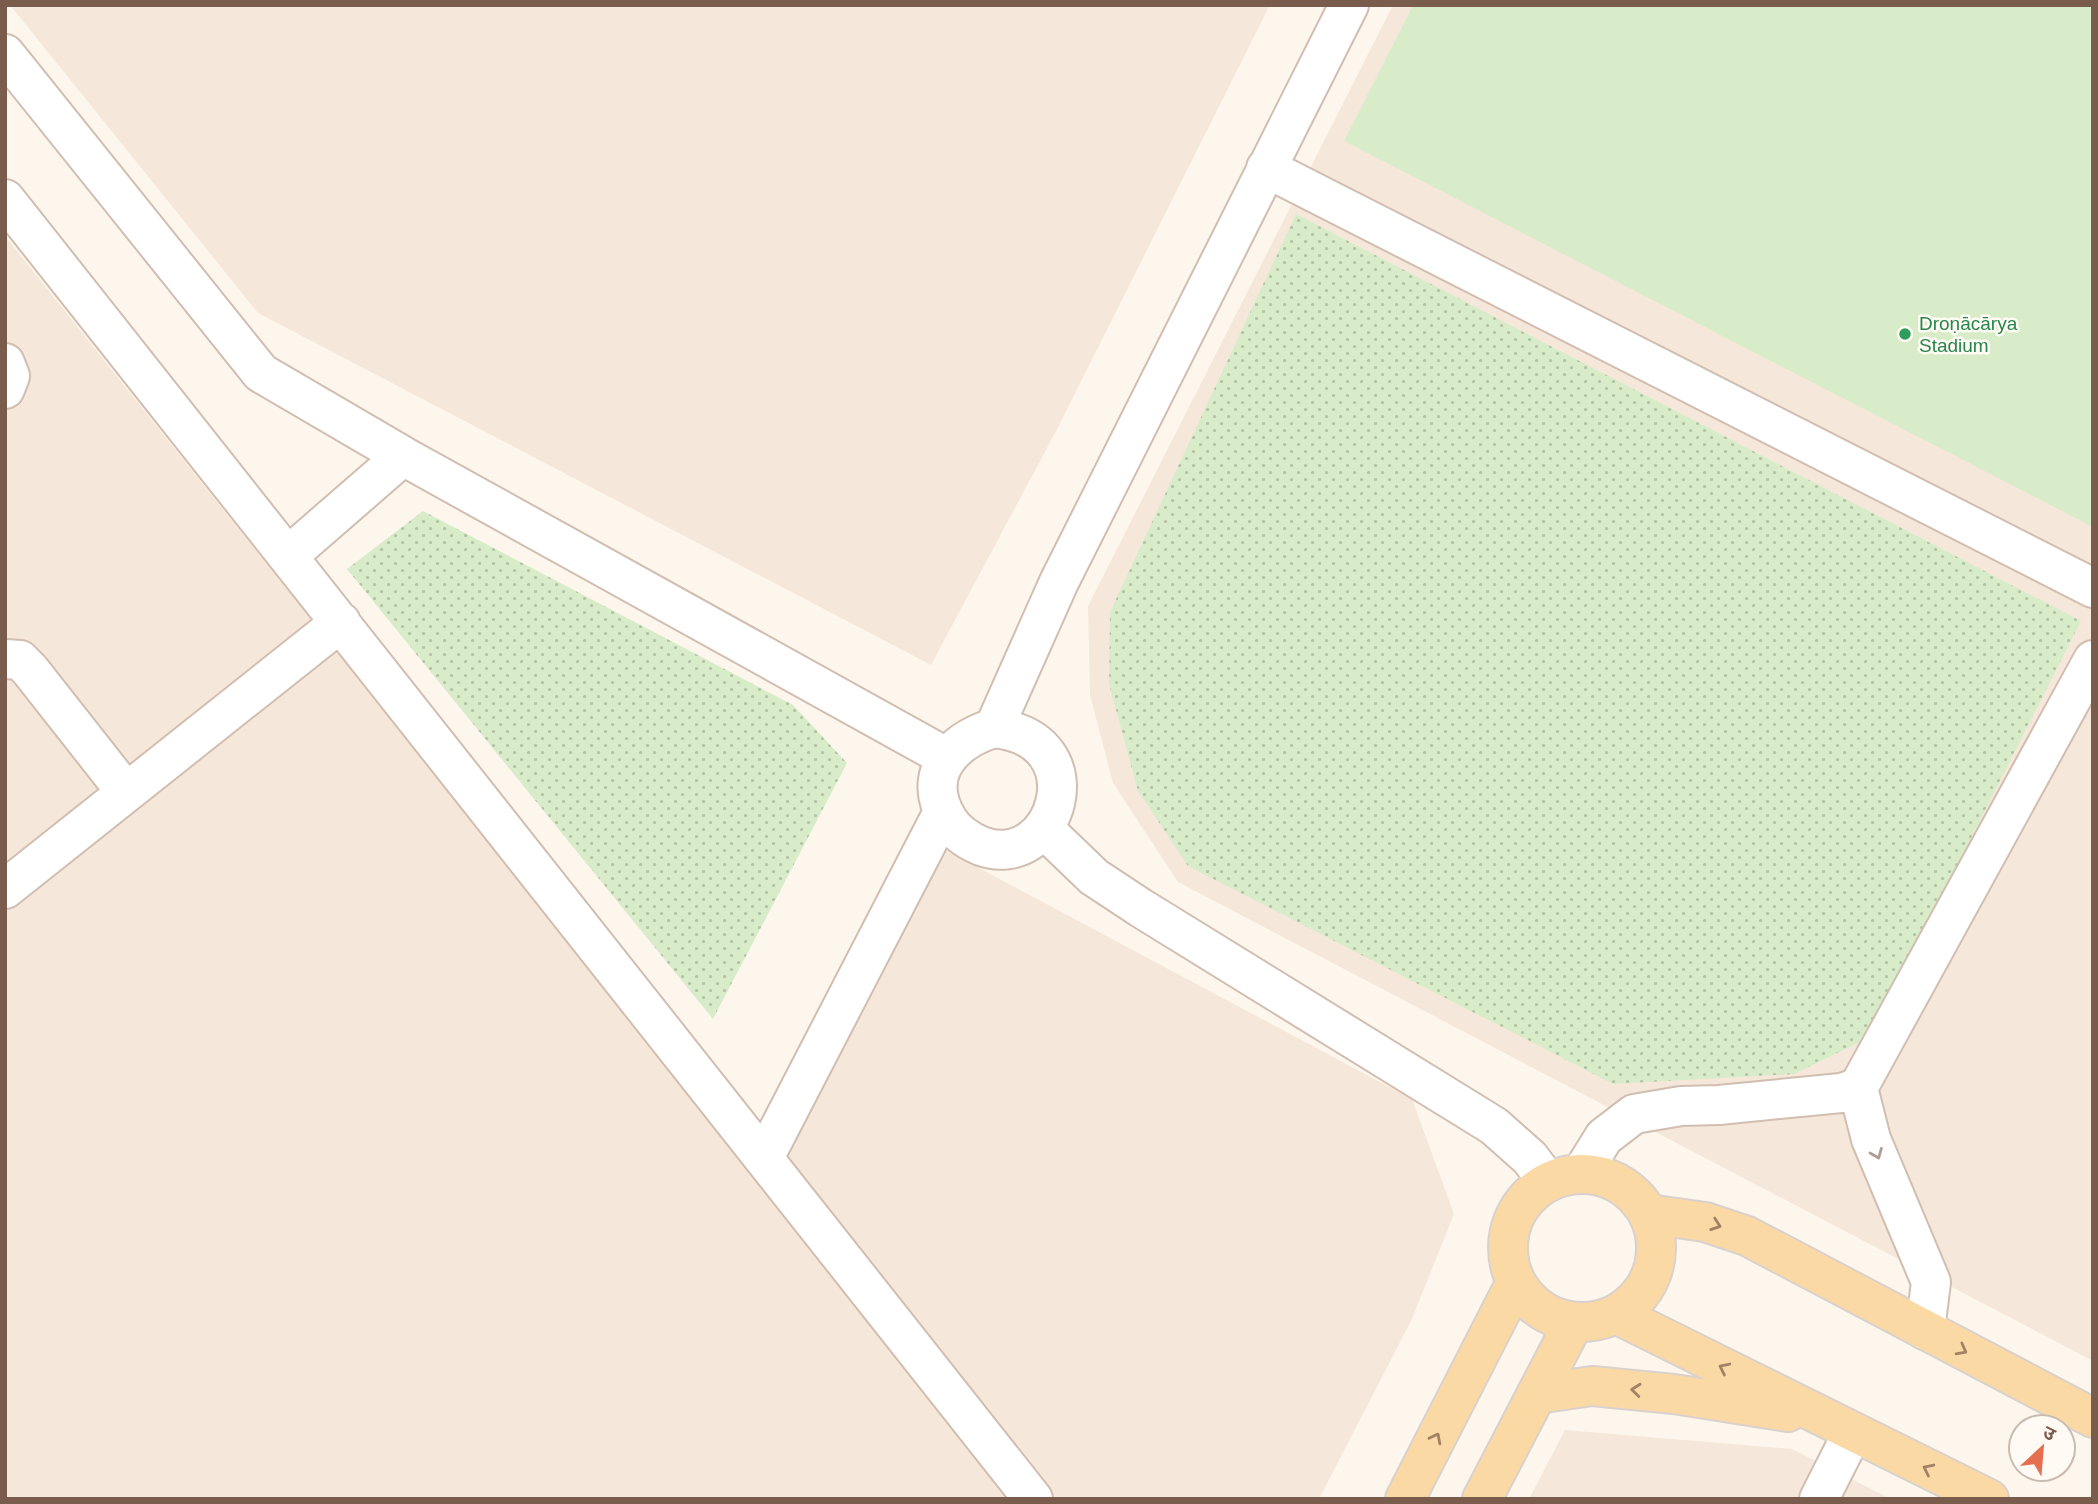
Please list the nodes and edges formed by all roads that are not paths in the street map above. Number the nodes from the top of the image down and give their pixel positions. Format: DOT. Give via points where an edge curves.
graph roads {
  1 [pos="1349,5"];
  2 [pos="5,54"];
  3 [pos="1266,168"];
  4 [pos="5,199"];
  5 [pos="5,363"];
  6 [pos="5,389"];
  7 [pos="403,456"];
  8 [pos="288,555"];
  9 [pos="2093,588"];
  10 [pos="341,622"];
  11 [pos="5,659"];
  12 [pos="2093,660"];
  13 [pos="2082,703"];
  14 [pos="994,728"];
  15 [pos="946,757"];
  16 [pos="126,792"];
  17 [pos="943,812"];
  18 [pos="1043,828"];
  19 [pos="5,888"];
  20 [pos="1858,1088"];
  21 [pos="765,1156"];
  22 [pos="1564,1178"];
  23 [pos="1648,1214"];
  24 [pos="1516,1282"];
  25 [pos="1616,1314"];
  26 [pos="1574,1322"];
  27 [pos="1925,1330"];
  28 [pos="1537,1394"];
  29 [pos="2093,1418"];
  30 [pos="1839,1425"];
  31 [pos="1025,1496"];
  32 [pos="1405,1499"];
  33 [pos="1482,1499"];
  34 [pos="1819,1499"];
  35 [pos="1989,1499"];
  1 -- 3 [label="street"];
  2 -- 7 [label="street" via="261,373"];
  3 -- 9 [label="street"];
  3 -- 14 [label="street" via="1059,582"];
  4 -- 8 [label="street"];
  5 -- 6 [label="street" via="10,376"];
  7 -- 8 [label="street"];
  7 -- 15 [label="street"];
  8 -- 10 [label="street"];
  10 -- 16 [label="street"];
  10 -- 21 [label="street"];
  11 -- 16 [label="street" via="20,660 30,670"];
  12 -- 13 [label="street"];
  13 -- 20 [label="street"];
  14 -- 15 [label="street" via="960,743"];
  14 -- 18 [label="street" via="1032,738 1056,771 1059,791"];
  15 -- 17 [label="street" via="938,793"];
  16 -- 19 [label="street"];
  17 -- 18 [label="street" via="968,841 987,848 1017,845"];
  17 -- 21 [label="street"];
  18 -- 22 [label="street" via="1094,877 1494,1126 1530,1158"];
  20 -- 22 [label="street" via="1634,1114"];
  20 -- 27 [label="street, one-way" via="1871,1139 1931,1282"];
  21 -- 31 [label="street"];
  22 -- 23 [label="main road" via="1601,1176 1636,1197"];
  22 -- 24 [label="main road" via="1529,1196 1516,1214 1508,1260"];
  23 -- 25 [label="main road" via="1656,1236 1649,1282"];
  23 -- 27 [label="main road, one-way" via="1705,1222 1746,1236"];
  24 -- 26 [label="main road" via="1530,1301 1551,1315"];
  32 -- 24 [label="main road, one-way"];
  25 -- 26 [label="main road"];
  30 -- 25 [label="main road, one-way"];
  26 -- 28 [label="main road"];
  27 -- 29 [label="main road, one-way"];
  30 -- 28 [label="main road, one-way" via="1674,1394 1592,1386"];
  28 -- 33 [label="main road"];
  30 -- 34 [label="street"];
  35 -- 30 [label="main road, one-way"];
}
